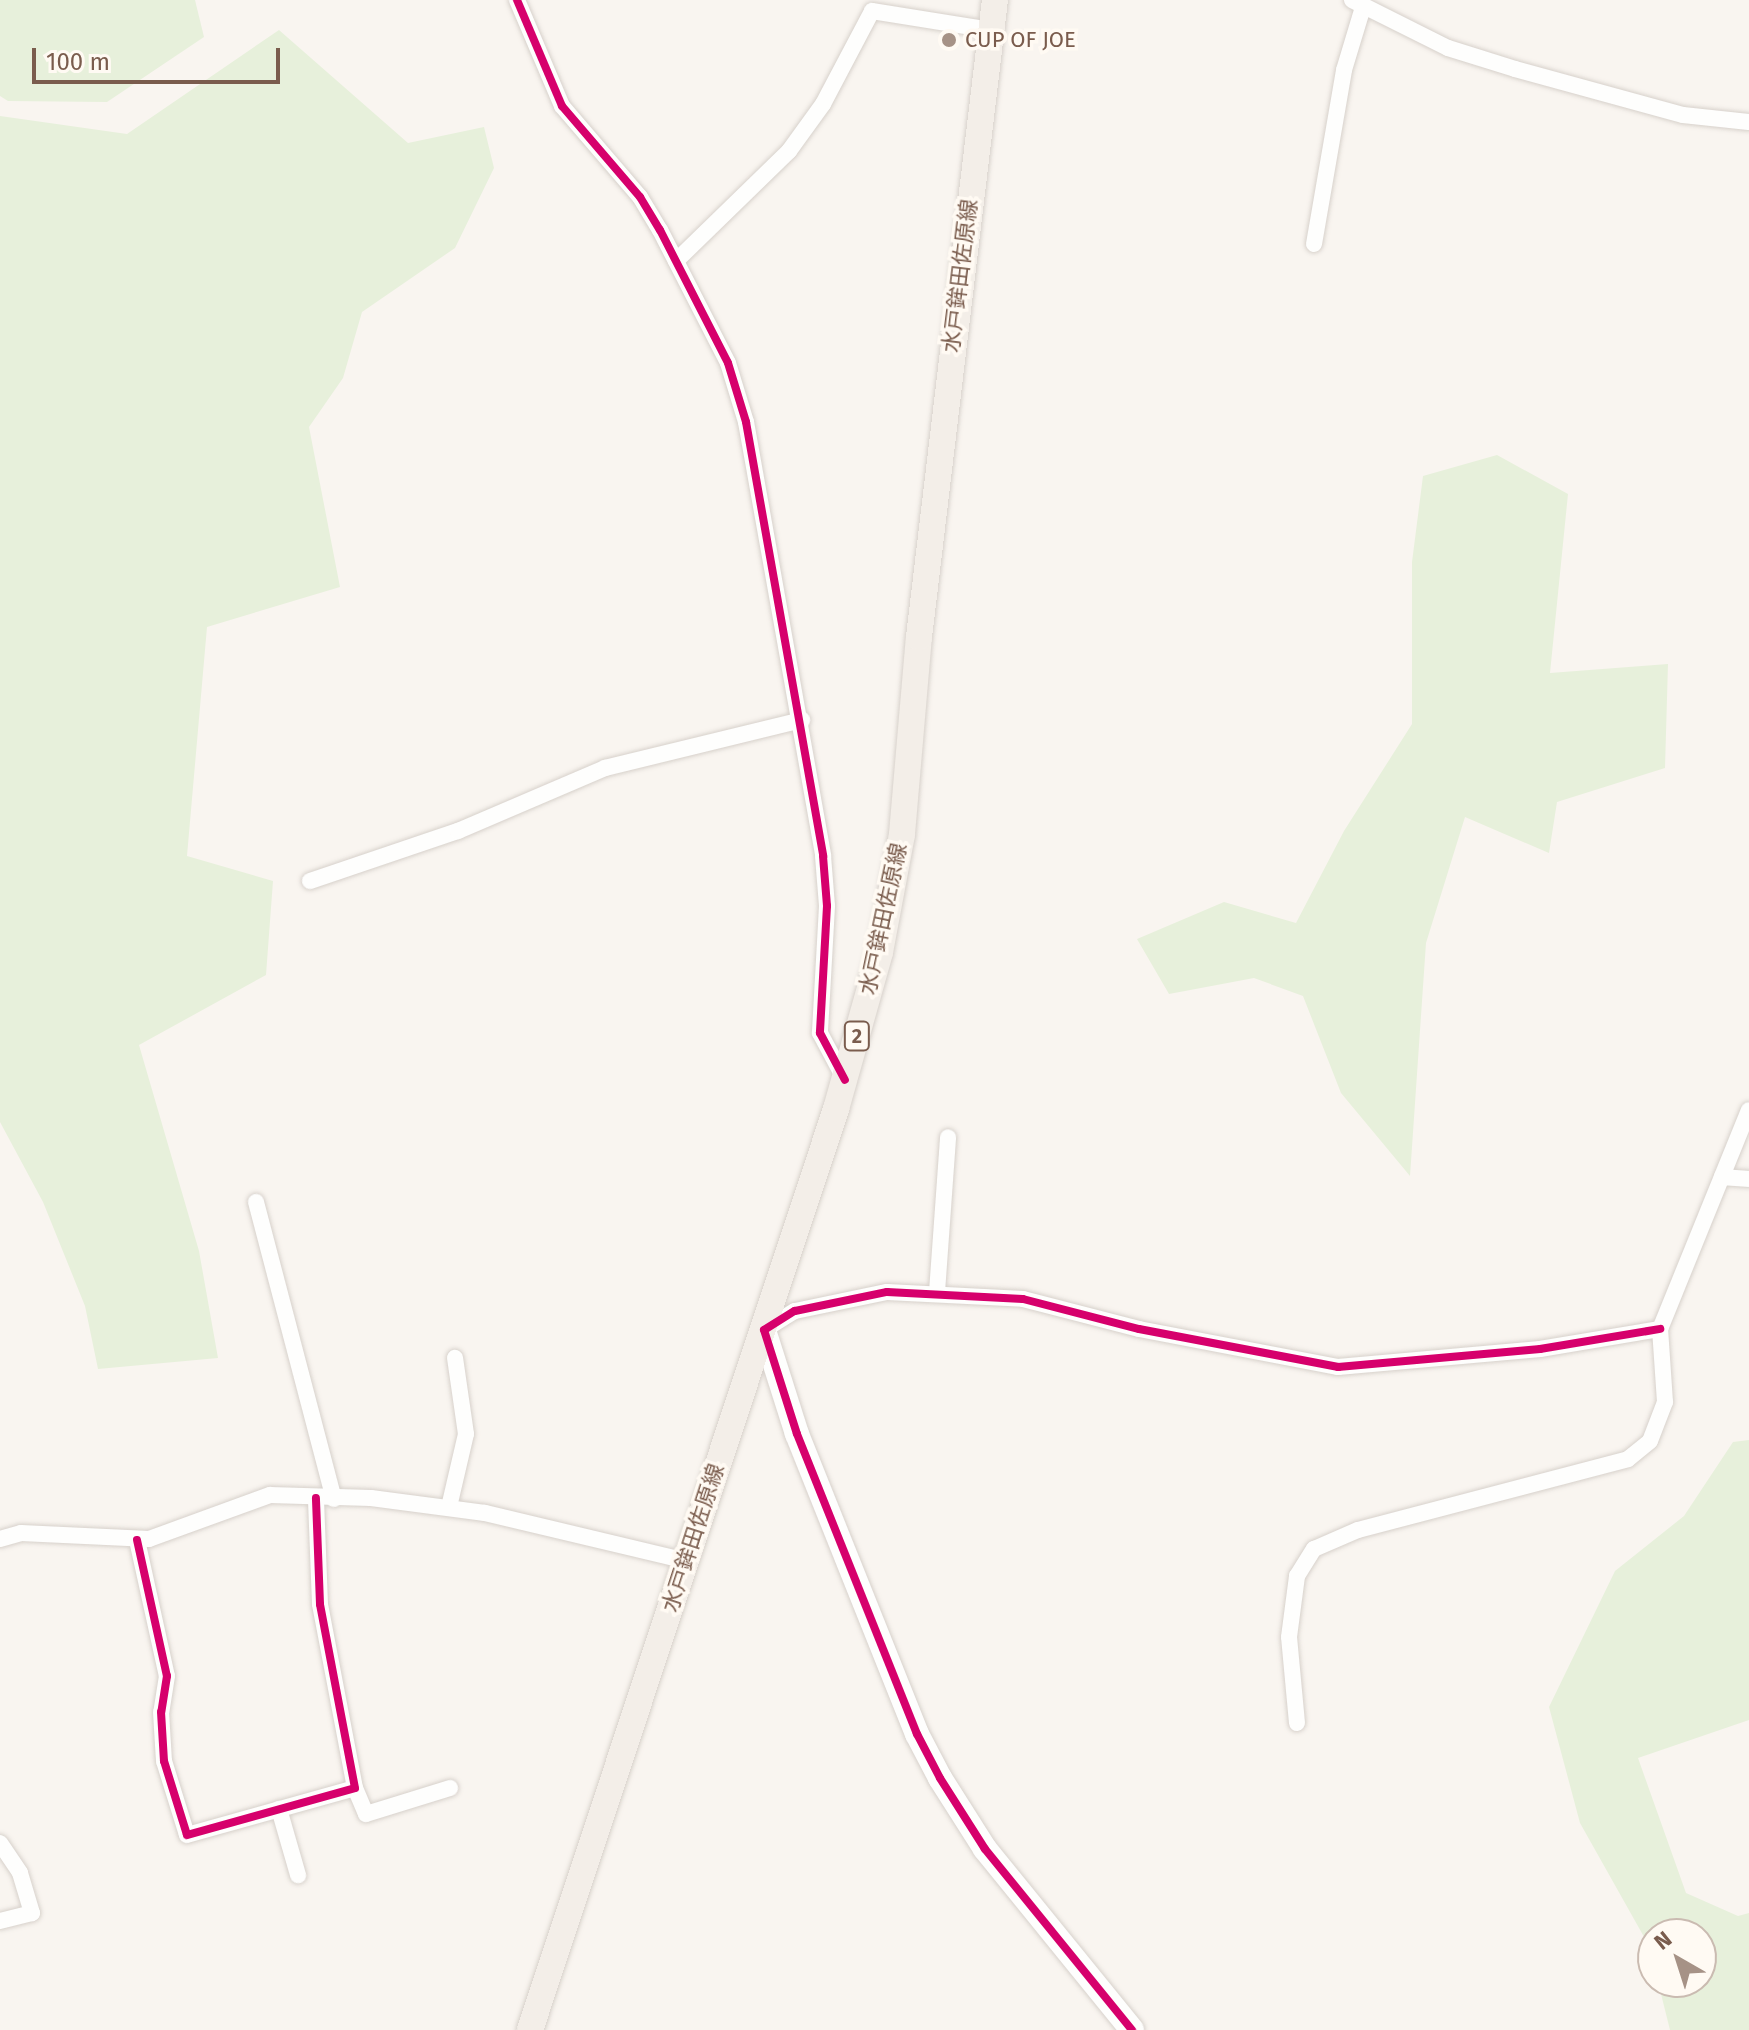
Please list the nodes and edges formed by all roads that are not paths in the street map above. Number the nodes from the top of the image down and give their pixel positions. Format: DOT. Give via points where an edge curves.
graph roads {
  1 [pos="517,0"];
  2 [pos="995,0"];
  3 [pos="1357,4"];
  4 [pos="990,30"];
  5 [pos="1749,122"];
  6 [pos="1314,244"];
  7 [pos="676,261"];
  8 [pos="802,720"];
  9 [pos="310,881"];
  10 [pos="845,1080"];
  11 [pos="1749,1110"];
  12 [pos="948,1137"];
  13 [pos="1722,1177"];
  14 [pos="1749,1179"];
  15 [pos="256,1202"];
  16 [pos="937,1292"];
  17 [pos="1660,1329"];
  18 [pos="764,1330"];
  19 [pos="455,1358"];
  20 [pos="316,1498"];
  21 [pos="334,1499"];
  22 [pos="449,1507"];
  23 [pos="0,1539"];
  24 [pos="137,1540"];
  25 [pos="686,1561"];
  26 [pos="1297,1723"];
  27 [pos="355,1788"];
  28 [pos="450,1788"];
  29 [pos="279,1809"];
  30 [pos="0,1843"];
  31 [pos="298,1875"];
  32 [pos="0,1921"];
  33 [pos="530,2030"];
  34 [pos="1132,2030"];
  1 -- 7 [label="street" via="562,106 640,197"];
  2 -- 4 [label="main road, 水戸鉾田佐原線 / 2"];
  3 -- 5 [label="street" via="1448,48 1515,69 1683,115"];
  3 -- 6 [label="street"];
  4 -- 7 [label="street" via="872,11 823,104 789,151"];
  4 -- 10 [label="main road, 水戸鉾田佐原線 / 2" via="919,637 902,834 880,952"];
  7 -- 8 [label="street" via="728,363 746,422"];
  8 -- 9 [label="street" via="605,768 458,831"];
  8 -- 10 [label="street" via="827,906 819,1024"];
  10 -- 18 [label="main road, 水戸鉾田佐原線 / 2"];
  11 -- 13 [label="street"];
  12 -- 16 [label="street"];
  13 -- 14 [label="street"];
  13 -- 17 [label="street"];
  15 -- 21 [label="street"];
  16 -- 17 [label="street" via="1023,1299 1139,1329 1338,1367 1540,1349"];
  16 -- 18 [label="street" via="850,1296 795,1311"];
  17 -- 26 [label="street" via="1665,1402 1650,1441 1628,1459 1358,1530 1314,1549 1297,1576 1289,1637"];
  18 -- 25 [label="main road, 水戸鉾田佐原線 / 2"];
  18 -- 34 [label="street" via="797,1434 934,1767 985,1849"];
  19 -- 22 [label="street" via="466,1434"];
  20 -- 21 [label="street"];
  20 -- 24 [label="street" via="270,1495"];
  20 -- 27 [label="street" via="320,1604"];
  21 -- 22 [label="street"];
  22 -- 25 [label="street"];
  23 -- 24 [label="street" via="21,1533"];
  24 -- 29 [label="street" via="167,1676 161,1712 164,1761 187,1835"];
  25 -- 33 [label="main road, 水戸鉾田佐原線 / 2"];
  27 -- 28 [label="street" via="366,1814"];
  27 -- 29 [label="street"];
  29 -- 31 [label="street"];
  30 -- 32 [label="street" via="20,1873 32,1913"];
}
